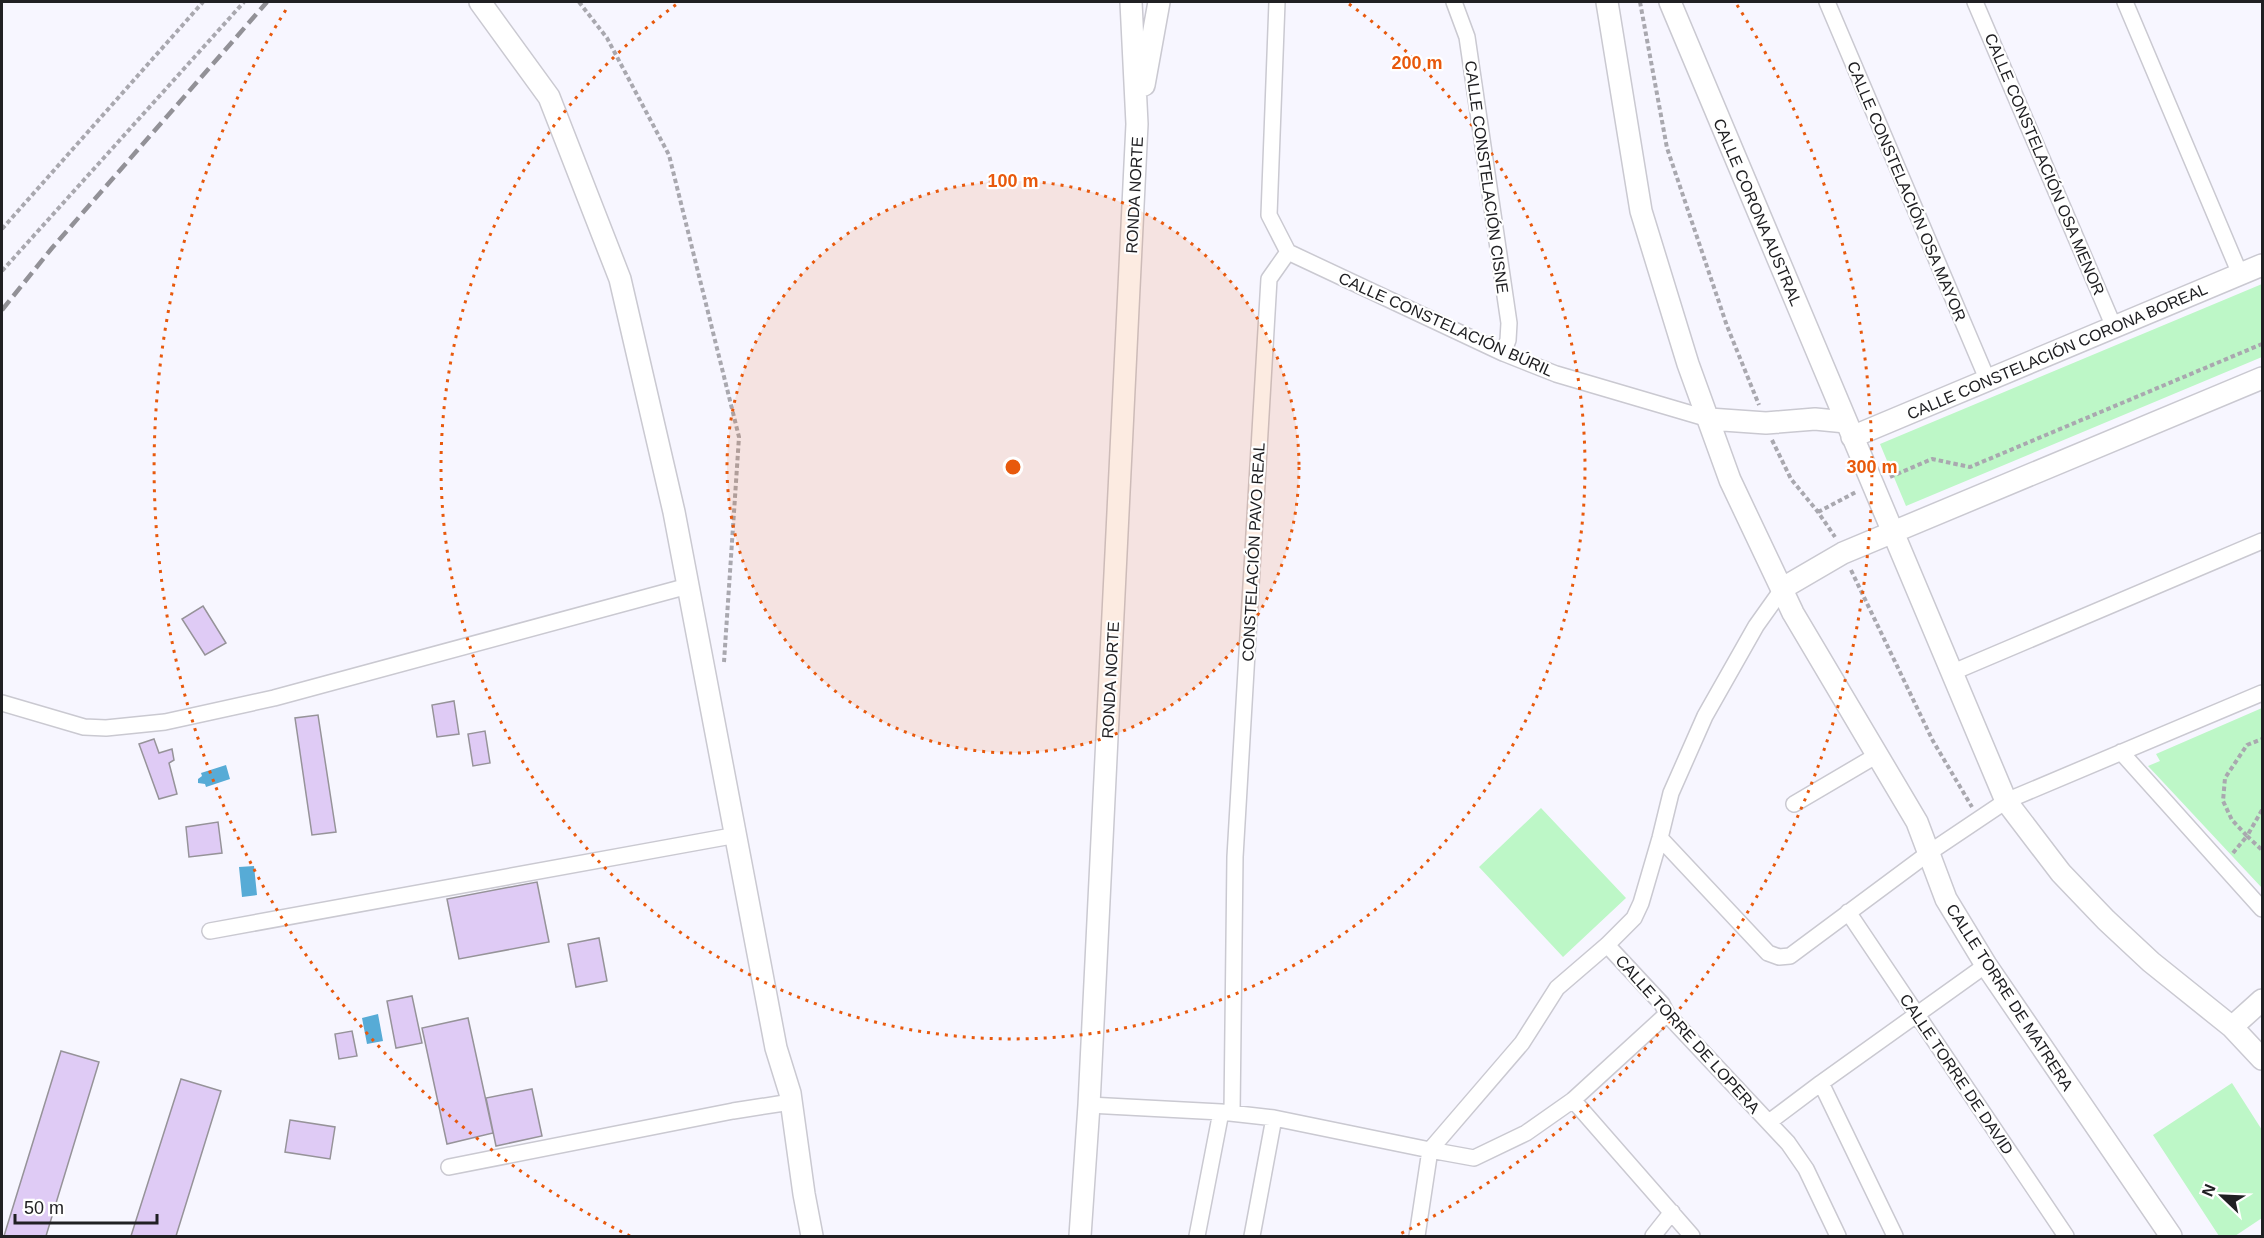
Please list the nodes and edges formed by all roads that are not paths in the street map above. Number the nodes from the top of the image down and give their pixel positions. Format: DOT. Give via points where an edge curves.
graph roads {
  1 [pos="480,2"];
  2 [pos="1131,2"];
  3 [pos="1159,2"];
  4 [pos="1277,2"];
  5 [pos="1454,2"];
  6 [pos="1607,2"];
  7 [pos="1670,2"];
  8 [pos="1827,2"];
  9 [pos="1975,2"];
  10 [pos="2125,2"];
  11 [pos="1137,124"];
  12 [pos="1288,252"];
  13 [pos="2262,265"];
  14 [pos="2240,274"];
  15 [pos="2114,327"];
  16 [pos="1503,353"];
  17 [pos="2262,378"];
  18 [pos="1988,381"];
  19 [pos="1709,419"];
  20 [pos="1849,429"];
  21 [pos="1893,534"];
  22 [pos="2262,541"];
  23 [pos="688,586"];
  24 [pos="1783,588"];
  25 [pos="1951,673"];
  26 [pos="2262,693"];
  27 [pos="2,703"];
  28 [pos="2121,752"];
  29 [pos="1879,754"];
  30 [pos="2006,801"];
  31 [pos="1794,804"];
  32 [pos="737,835"];
  33 [pos="1660,838"];
  34 [pos="1929,852"];
  35 [pos="2262,909"];
  36 [pos="1848,912"];
  37 [pos="210,931"];
  38 [pos="1607,945"];
  39 [pos="1986,965"];
  40 [pos="2262,1000"];
  41 [pos="1667,1014"];
  42 [pos="1917,1014"];
  43 [pos="2232,1027"];
  44 [pos="2262,1059"];
  45 [pos="1821,1083"];
  46 [pos="1573,1101"];
  47 [pos="791,1102"];
  48 [pos="1089,1105"];
  49 [pos="1227,1113"];
  50 [pos="1274,1118"];
  51 [pos="1769,1122"];
  52 [pos="1430,1150"];
  53 [pos="449,1167"];
  54 [pos="1672,1212"];
  55 [pos="812,1236"];
  56 [pos="1080,1236"];
  57 [pos="1197,1236"];
  58 [pos="1252,1236"];
  59 [pos="1417,1236"];
  60 [pos="1653,1236"];
  61 [pos="1692,1236"];
  62 [pos="1838,1236"];
  63 [pos="1895,1236"];
  64 [pos="2066,1236"];
  65 [pos="2171,1236"];
  1 -- 23 [label="street" via="549,97 620,279"];
  2 -- 11 [label="street, RONDA NORTE"];
  3 -- 11 [label="street, RONDA NORTE"];
  4 -- 12 [label="street" via="1269,215"];
  5 -- 16 [label="street, CALLE CONSTELACIÓN CISNE" via="1467,37 1509,323"];
  6 -- 19 [label="street" via="1641,211"];
  7 -- 20 [label="street, CALLE CORONA AUSTRAL"];
  8 -- 18 [label="street, CALLE CONSTELACIÓN OSA MAYOR"];
  9 -- 15 [label="street, CALLE CONSTELACIÓN OSA MENOR"];
  10 -- 14 [label="street"];
  11 -- 48 [label="street, RONDA NORTE"];
  12 -- 16 [label="street, CALLE CONSTELACIÓN BÚRIL"];
  12 -- 49 [label="street, CONSTELACIÓN PAVO REAL" via="1269,279 1235,857"];
  13 -- 14 [label="street, CALLE CONSTELACIÓN CORONA BOREAL"];
  14 -- 15 [label="street, CALLE CONSTELACIÓN CORONA BOREAL"];
  15 -- 18 [label="street, CALLE CONSTELACIÓN CORONA BOREAL"];
  16 -- 19 [label="street, CALLE CONSTELACIÓN BÚRIL" via="1556,374"];
  17 -- 21 [label="street"];
  18 -- 20 [label="street, CALLE CONSTELACIÓN CORONA BOREAL"];
  19 -- 20 [label="street" via="1766,423 1815,419"];
  19 -- 24 [label="street, CALLE TORRE DE MATRERA" via="1730,480"];
  20 -- 21 [label="street, CALLE CORONA AUSTRAL"];
  21 -- 24 [label="street" via="1843,553"];
  21 -- 25 [label="street, CALLE CORONA AUSTRAL"];
  22 -- 25 [label="street"];
  23 -- 27 [label="street" via="274,698 140,727 84,727"];
  23 -- 32 [label="street"];
  24 -- 29 [label="street, CALLE TORRE DE MATRERA" via="1793,613"];
  24 -- 33 [label="street" via="1756,626 1705,716 1671,793"];
  25 -- 30 [label="street, CALLE CORONA AUSTRAL"];
  26 -- 28 [label="street"];
  28 -- 30 [label="street"];
  28 -- 35 [label="street"];
  29 -- 31 [label="street"];
  29 -- 34 [label="street, CALLE TORRE DE MATRERA"];
  30 -- 34 [label="street"];
  30 -- 43 [label="street, CALLE CORONA AUSTRAL" via="2061,873 2106,920"];
  32 -- 37 [label="street"];
  32 -- 47 [label="street" via="776,1048"];
  33 -- 36 [label="street" via="1768,953 1790,956"];
  33 -- 38 [label="street" via="1634,918"];
  34 -- 36 [label="street"];
  34 -- 39 [label="street, CALLE TORRE DE MATRERA" via="1946,899"];
  36 -- 42 [label="street, CALLE TORRE DE DAVID"];
  38 -- 41 [label="street, CALLE TORRE DE LOPERA"];
  38 -- 52 [label="street" via="1557,988 1522,1043"];
  39 -- 42 [label="street"];
  39 -- 65 [label="street, CALLE TORRE DE MATRERA"];
  40 -- 43 [label="street"];
  41 -- 46 [label="street"];
  41 -- 51 [label="street, CALLE TORRE DE LOPERA"];
  42 -- 45 [label="street"];
  42 -- 64 [label="street, CALLE TORRE DE DAVID"];
  43 -- 44 [label="street, CALLE CORONA AUSTRAL"];
  45 -- 51 [label="street"];
  45 -- 63 [label="street"];
  46 -- 52 [label="street" via="1526,1133 1474,1158"];
  46 -- 54 [label="street"];
  47 -- 53 [label="street"];
  47 -- 55 [label="street"];
  48 -- 49 [label="street"];
  48 -- 56 [label="street, RONDA NORTE"];
  49 -- 50 [label="street"];
  49 -- 57 [label="street, CONSTELACIÓN PAVO REAL"];
  50 -- 52 [label="street"];
  50 -- 58 [label="street"];
  51 -- 62 [label="street, CALLE TORRE DE LOPERA" via="1806,1169"];
  52 -- 59 [label="street"];
  54 -- 60 [label="street"];
  54 -- 61 [label="street"];
}
